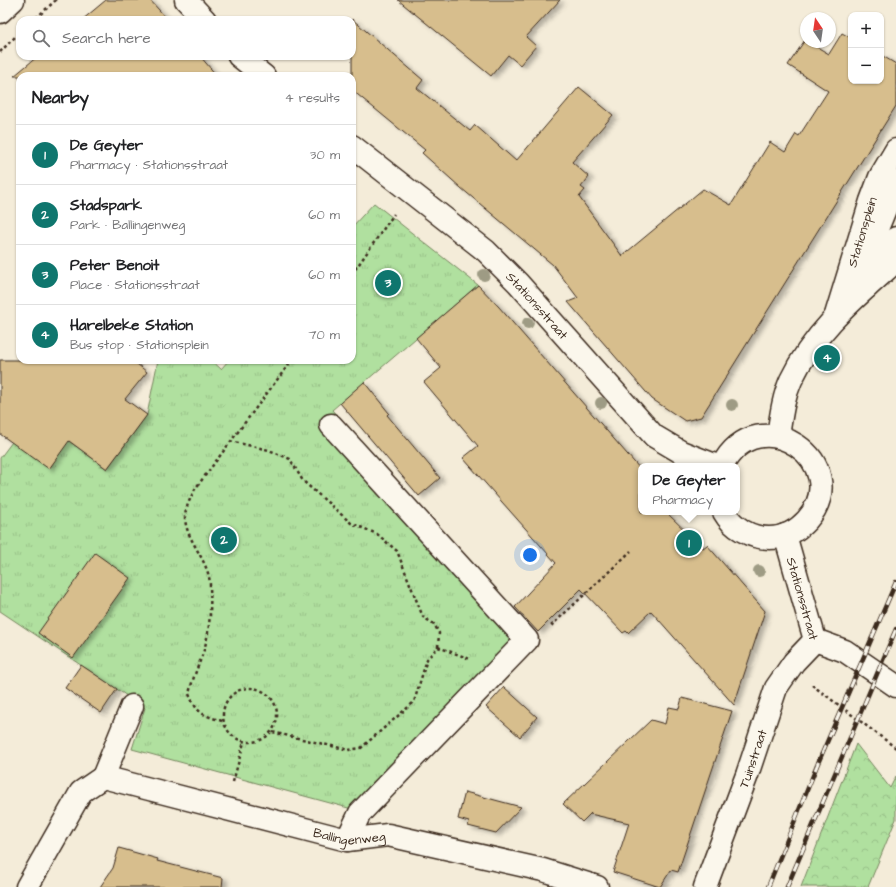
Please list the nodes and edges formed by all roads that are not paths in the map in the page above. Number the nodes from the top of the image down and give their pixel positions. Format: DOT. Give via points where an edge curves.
graph roads {
  1 [pos="13,0"];
  2 [pos="186,0"];
  3 [pos="0,12"];
  4 [pos="201,16"];
  5 [pos="244,60"];
  6 [pos="259,72"];
  7 [pos="356,149"];
  8 [pos="896,150"];
  9 [pos="896,182"];
  10 [pos="896,238"];
  11 [pos="872,258"];
  12 [pos="896,261"];
  13 [pos="848,276"];
  14 [pos="867,287"];
  15 [pos="835,317"];
  16 [pos="331,425"];
  17 [pos="778,436"];
  18 [pos="709,463"];
  19 [pos="724,463"];
  20 [pos="726,515"];
  21 [pos="785,536"];
  22 [pos="815,640"];
  23 [pos="896,686"];
  24 [pos="132,706"];
  25 [pos="103,777"];
  26 [pos="347,840"];
  27 [pos="27,887"];
  28 [pos="598,887"];
  29 [pos="705,887"];
  1 -- 3 [label="street"];
  2 -- 4 [label="street"];
  5 -- 6 [label="street"];
  7 -- 18 [label="street, Stationsstraat" via="486,251 518,283 654,436 681,452"];
  8 -- 13 [label="street, Stationsplein" via="873,195"];
  9 -- 11 [label="street" via="877,229"];
  10 -- 11 [label="street"];
  11 -- 13 [label="street"];
  11 -- 14 [label="street"];
  12 -- 14 [label="street, Stationsplein"];
  13 -- 15 [label="street, Stationsplein"];
  14 -- 15 [label="street, Stationsplein"];
  15 -- 17 [label="street, Stationsplein" via="800,363 791,381 784,400"];
  16 -- 26 [label="street" via="528,640 360,813"];
  17 -- 19 [label="street" via="748,439 732,451"];
  17 -- 21 [label="street" via="804,450 816,466 820,486 812,514 798,529"];
  20 -- 21 [label="street" via="732,523 750,534 769,538"];
  21 -- 22 [label="street, Stationsstraat"];
  22 -- 23 [label="street, Stationsstraat" via="845,651"];
  22 -- 29 [label="street, Tuinstraat" via="790,667 776,688"];
  24 -- 25 [label="street"];
  25 -- 26 [label="street, Ballingenweg"];
  25 -- 27 [label="street" via="81,792"];
  26 -- 28 [label="street, Ballingenweg" via="388,835 543,870"];
}
